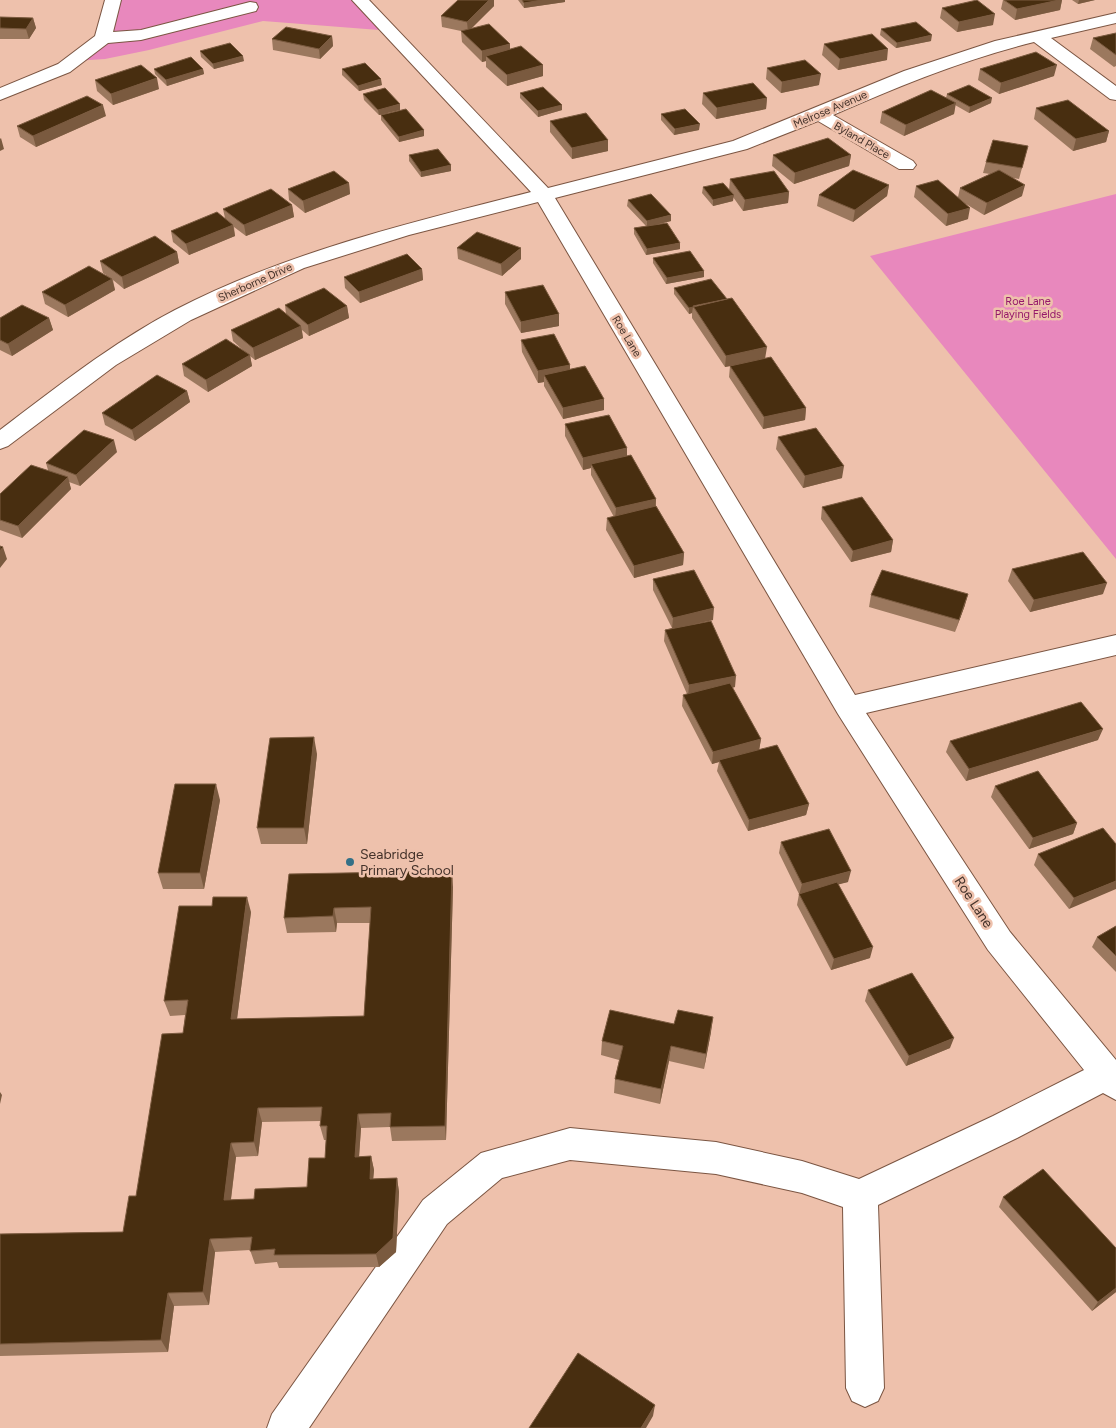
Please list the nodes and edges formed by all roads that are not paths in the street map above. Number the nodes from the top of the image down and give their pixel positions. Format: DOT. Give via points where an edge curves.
graph roads {
  1 [pos="113,0"];
  2 [pos="360,0"];
  3 [pos="250,7"];
  4 [pos="1116,18"];
  5 [pos="1037,36"];
  6 [pos="103,38"];
  7 [pos="0,95"];
  8 [pos="1116,95"];
  9 [pos="819,114"];
  10 [pos="906,165"];
  11 [pos="543,194"];
  12 [pos="0,442"];
  13 [pos="1116,645"];
  14 [pos="848,707"];
  15 [pos="1112,1080"];
  16 [pos="860,1196"];
  17 [pos="865,1388"];
  18 [pos="286,1428"];
  1 -- 6 [label="street"];
  2 -- 11 [label="street, Roe Lane"];
  3 -- 6 [label="street" via="141,35"];
  4 -- 5 [label="street, Melrose Avenue"];
  5 -- 8 [label="street"];
  5 -- 9 [label="street, Melrose Avenue" via="910,74"];
  6 -- 7 [label="street" via="64,68"];
  9 -- 10 [label="street, Byland Place"];
  9 -- 11 [label="street, Melrose Avenue" via="740,145"];
  11 -- 12 [label="street, Sherborne Drive" via="402,231 297,264 183,315 108,360"];
  11 -- 14 [label="street, Roe Lane"];
  13 -- 14 [label="street"];
  14 -- 15 [label="street, Roe Lane" via="999,941"];
  15 -- 16 [label="street"];
  16 -- 17 [label="street"];
  16 -- 18 [label="street" via="802,1177 716,1158 570,1144 493,1164 435,1212"];
}
